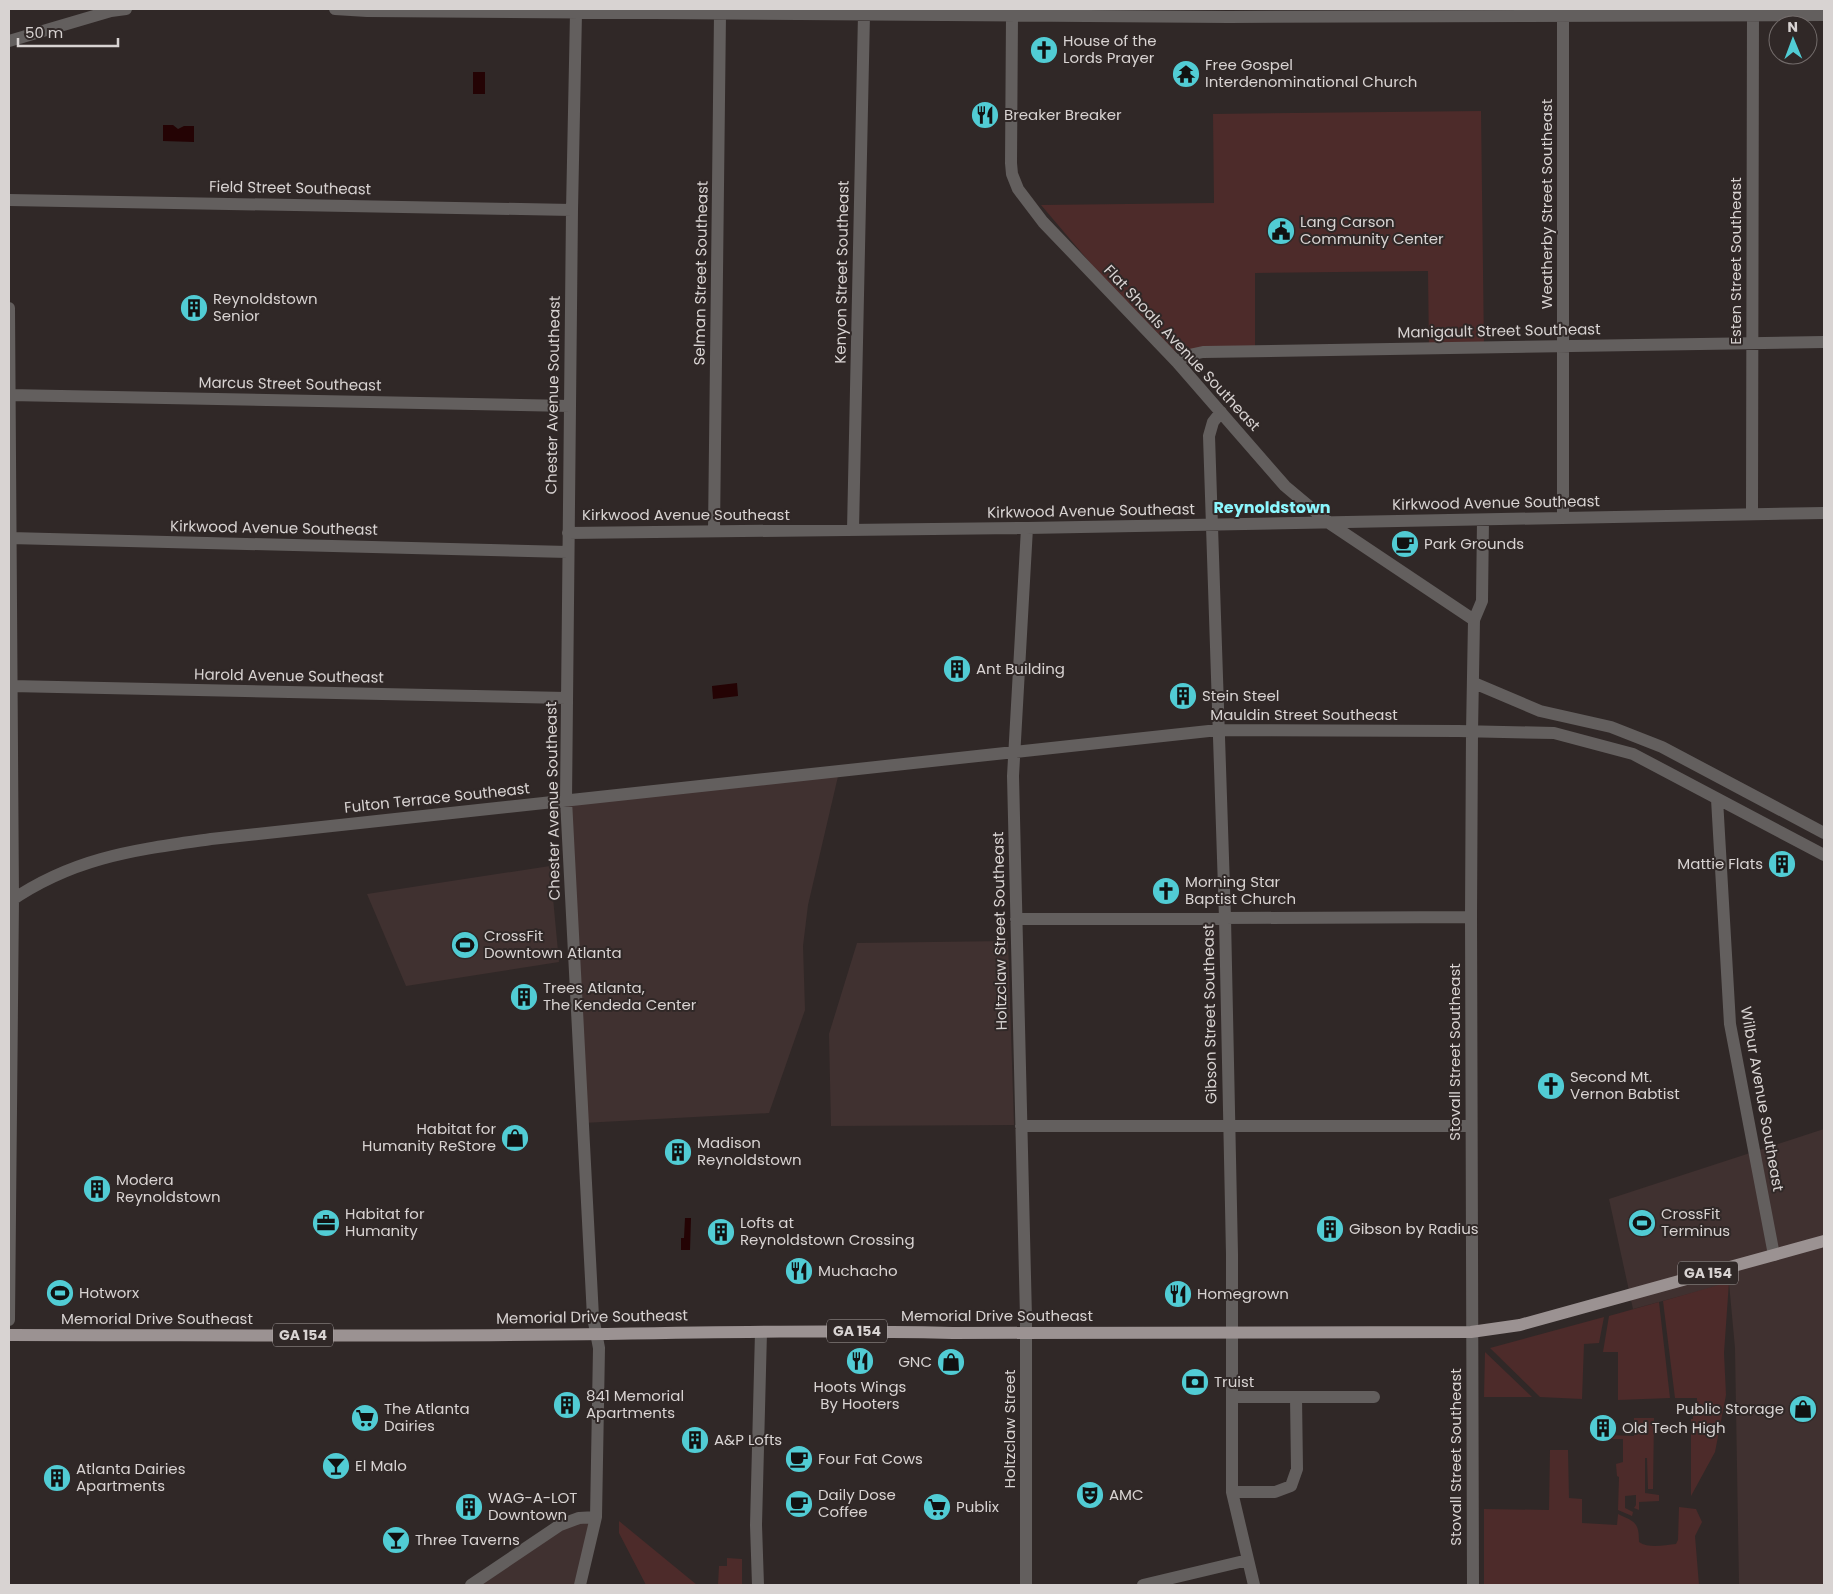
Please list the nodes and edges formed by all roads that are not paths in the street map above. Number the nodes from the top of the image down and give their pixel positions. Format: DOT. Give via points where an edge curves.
graph roads {
  1 [pos="126,9"];
  2 [pos="335,9"];
  3 [pos="1563,12"];
  4 [pos="1753,12"];
  5 [pos="576,13"];
  6 [pos="720,14"];
  7 [pos="864,14"];
  8 [pos="1012,15"];
  9 [pos="1824,15"];
  10 [pos="9,41"];
  11 [pos="9,200"];
  12 [pos="572,210"];
  13 [pos="9,308"];
  14 [pos="1824,342"];
  15 [pos="1752,343"];
  16 [pos="1563,346"];
  17 [pos="1177,362"];
  18 [pos="9,395"];
  19 [pos="570,406"];
  20 [pos="1221,412"];
  21 [pos="1824,513"];
  22 [pos="1752,514"];
  23 [pos="1563,518"];
  24 [pos="1483,520"];
  25 [pos="10,522"];
  26 [pos="1329,523"];
  27 [pos="1212,525"];
  28 [pos="1027,528"];
  29 [pos="853,530"];
  30 [pos="714,532"];
  31 [pos="568,533"];
  32 [pos="10,538"];
  33 [pos="568,552"];
  34 [pos="1474,620"];
  35 [pos="1474,684"];
  36 [pos="11,686"];
  37 [pos="566,698"];
  38 [pos="1611,727"];
  39 [pos="1218,730"];
  40 [pos="1472,732"];
  41 [pos="1554,733"];
  42 [pos="1015,752"];
  43 [pos="879,766"];
  44 [pos="1717,799"];
  45 [pos="566,800"];
  46 [pos="1824,833"];
  47 [pos="1824,855"];
  48 [pos="11,900"];
  49 [pos="1471,917"];
  50 [pos="1224,918"];
  51 [pos="1016,920"];
  52 [pos="10,988"];
  53 [pos="1021,1126"];
  54 [pos="1229,1126"];
  55 [pos="1471,1126"];
  56 [pos="1824,1241"];
  57 [pos="1774,1255"];
  58 [pos="9,1320"];
  59 [pos="762,1332"];
  60 [pos="1231,1332"];
  61 [pos="1471,1332"];
  62 [pos="1026,1333"];
  63 [pos="596,1334"];
  64 [pos="9,1336"];
  65 [pos="1232,1398"];
  66 [pos="1296,1398"];
  67 [pos="1374,1398"];
  68 [pos="1232,1492"];
  69 [pos="596,1517"];
  70 [pos="1248,1560"];
  71 [pos="471,1585"];
  72 [pos="580,1585"];
  73 [pos="758,1585"];
  74 [pos="1026,1585"];
  75 [pos="1143,1585"];
  76 [pos="1254,1585"];
  77 [pos="1473,1585"];
  1 -- 10 [label="street"];
  2 -- 5 [label="street"];
  3 -- 4 [label="street"];
  3 -- 8 [label="street" via="1219,17"];
  3 -- 16 [label="street, Weatherby Street Southeast"];
  4 -- 9 [label="street"];
  4 -- 15 [label="street, Esten Street Southeast"];
  5 -- 6 [label="street"];
  5 -- 12 [label="street, Chester Avenue Southeast"];
  6 -- 7 [label="street"];
  6 -- 30 [label="street, Selman Street Southeast"];
  7 -- 8 [label="street"];
  7 -- 29 [label="street, Kenyon Street Southeast"];
  8 -- 17 [label="street, Flat Shoals Avenue Southeast" via="1011,163 1018,189 1043,222"];
  11 -- 12 [label="street, Field Street Southeast"];
  12 -- 19 [label="street, Chester Avenue Southeast"];
  13 -- 18 [label="street"];
  14 -- 15 [label="street, Manigault Street Southeast"];
  15 -- 16 [label="street, Manigault Street Southeast"];
  15 -- 22 [label="street, Esten Street Southeast"];
  16 -- 17 [label="street, Manigault Street Southeast" via="1203,352"];
  16 -- 23 [label="street, Weatherby Street Southeast"];
  17 -- 20 [label="street, Flat Shoals Avenue Southeast"];
  18 -- 19 [label="street, Marcus Street Southeast"];
  18 -- 25 [label="street"];
  19 -- 31 [label="street, Chester Avenue Southeast"];
  20 -- 26 [label="street, Flat Shoals Avenue Southeast" via="1285,486"];
  20 -- 27 [label="street, Gibson Street Southeast" via="1210,436"];
  21 -- 22 [label="street, Kirkwood Avenue Southeast"];
  22 -- 23 [label="street, Kirkwood Avenue Southeast"];
  23 -- 24 [label="street, Kirkwood Avenue Southeast"];
  24 -- 26 [label="street, Kirkwood Avenue Southeast"];
  24 -- 34 [label="street, Stovall Street Southeast" via="1482,600"];
  25 -- 32 [label="street"];
  26 -- 27 [label="street, Kirkwood Avenue Southeast"];
  26 -- 34 [label="street, Flat Shoals Avenue Southeast"];
  27 -- 28 [label="street, Kirkwood Avenue Southeast"];
  27 -- 39 [label="street, Gibson Street Southeast"];
  28 -- 29 [label="street, Kirkwood Avenue Southeast"];
  28 -- 42 [label="street, Holtzclaw Street Southeast"];
  29 -- 30 [label="street, Kirkwood Avenue Southeast"];
  30 -- 31 [label="street, Kirkwood Avenue Southeast"];
  31 -- 33 [label="street, Chester Avenue Southeast"];
  32 -- 33 [label="street, Kirkwood Avenue Southeast"];
  32 -- 36 [label="street"];
  33 -- 37 [label="street, Chester Avenue Southeast"];
  34 -- 35 [label="street, Stovall Street Southeast"];
  35 -- 38 [label="street" via="1540,711"];
  35 -- 40 [label="street, Stovall Street Southeast"];
  36 -- 37 [label="street, Harold Avenue Southeast"];
  36 -- 48 [label="street"];
  37 -- 45 [label="street, Chester Avenue Southeast"];
  38 -- 41 [label="street"];
  38 -- 46 [label="street" via="1662,747"];
  39 -- 40 [label="street, Mauldin Street Southeast"];
  39 -- 42 [label="street, Mauldin Street Southeast"];
  39 -- 50 [label="street, Gibson Street Southeast"];
  40 -- 41 [label="street, Mauldin Street Southeast"];
  40 -- 49 [label="street, Stovall Street Southeast"];
  41 -- 44 [label="street, Mauldin Street Southeast" via="1633,754"];
  42 -- 43 [label="street, Mauldin Street Southeast"];
  42 -- 51 [label="street, Holtzclaw Street Southeast"];
  43 -- 45 [label="street, Fulton Terrace Southeast"];
  44 -- 47 [label="street"];
  44 -- 57 [label="street, Wilbur Avenue Southeast" via="1730,1024"];
  45 -- 48 [label="street, Fulton Terrace Southeast" via="133,850 70,868"];
  45 -- 63 [label="street, Chester Avenue Southeast"];
  48 -- 52 [label="street"];
  49 -- 50 [label="street"];
  49 -- 55 [label="street, Stovall Street Southeast"];
  50 -- 51 [label="street"];
  50 -- 54 [label="street, Gibson Street Southeast"];
  51 -- 53 [label="street, Holtzclaw Street Southeast"];
  52 -- 58 [label="street"];
  53 -- 54 [label="street"];
  53 -- 62 [label="street, Holtzclaw Street Southeast"];
  54 -- 55 [label="street"];
  54 -- 60 [label="street, Gibson Street Southeast"];
  55 -- 61 [label="street, Stovall Street Southeast"];
  56 -- 57 [label="main road, Memorial Drive Southeast / GA 154"];
  57 -- 61 [label="main road, Memorial Drive Southeast / GA 154" via="1520,1325"];
  59 -- 62 [label="main road, Memorial Drive Southeast / GA 154"];
  59 -- 63 [label="main road, Memorial Drive Southeast / GA 154"];
  59 -- 73 [label="street" via="756,1525"];
  60 -- 61 [label="main road, Memorial Drive Southeast / GA 154"];
  60 -- 62 [label="main road, Memorial Drive Southeast / GA 154"];
  60 -- 65 [label="street, Gibson Street Southeast"];
  61 -- 77 [label="street, Stovall Street Southeast"];
  62 -- 74 [label="street, Holtzclaw Street"];
  63 -- 64 [label="main road, Memorial Drive Southeast / GA 154"];
  63 -- 69 [label="street, Chester Avenue Southeast" via="599,1348"];
  65 -- 66 [label="street"];
  65 -- 68 [label="street, Gibson Street Southeast"];
  66 -- 67 [label="street"];
  66 -- 68 [label="street" via="1297,1469 1291,1486 1275,1492"];
  68 -- 70 [label="street, Gibson Street Southeast"];
  69 -- 71 [label="street" via="579,1518 560,1525"];
  69 -- 72 [label="street, Chester Avenue Southeast"];
  70 -- 75 [label="street"];
  70 -- 76 [label="street, Gibson Street Southeast"];
}
